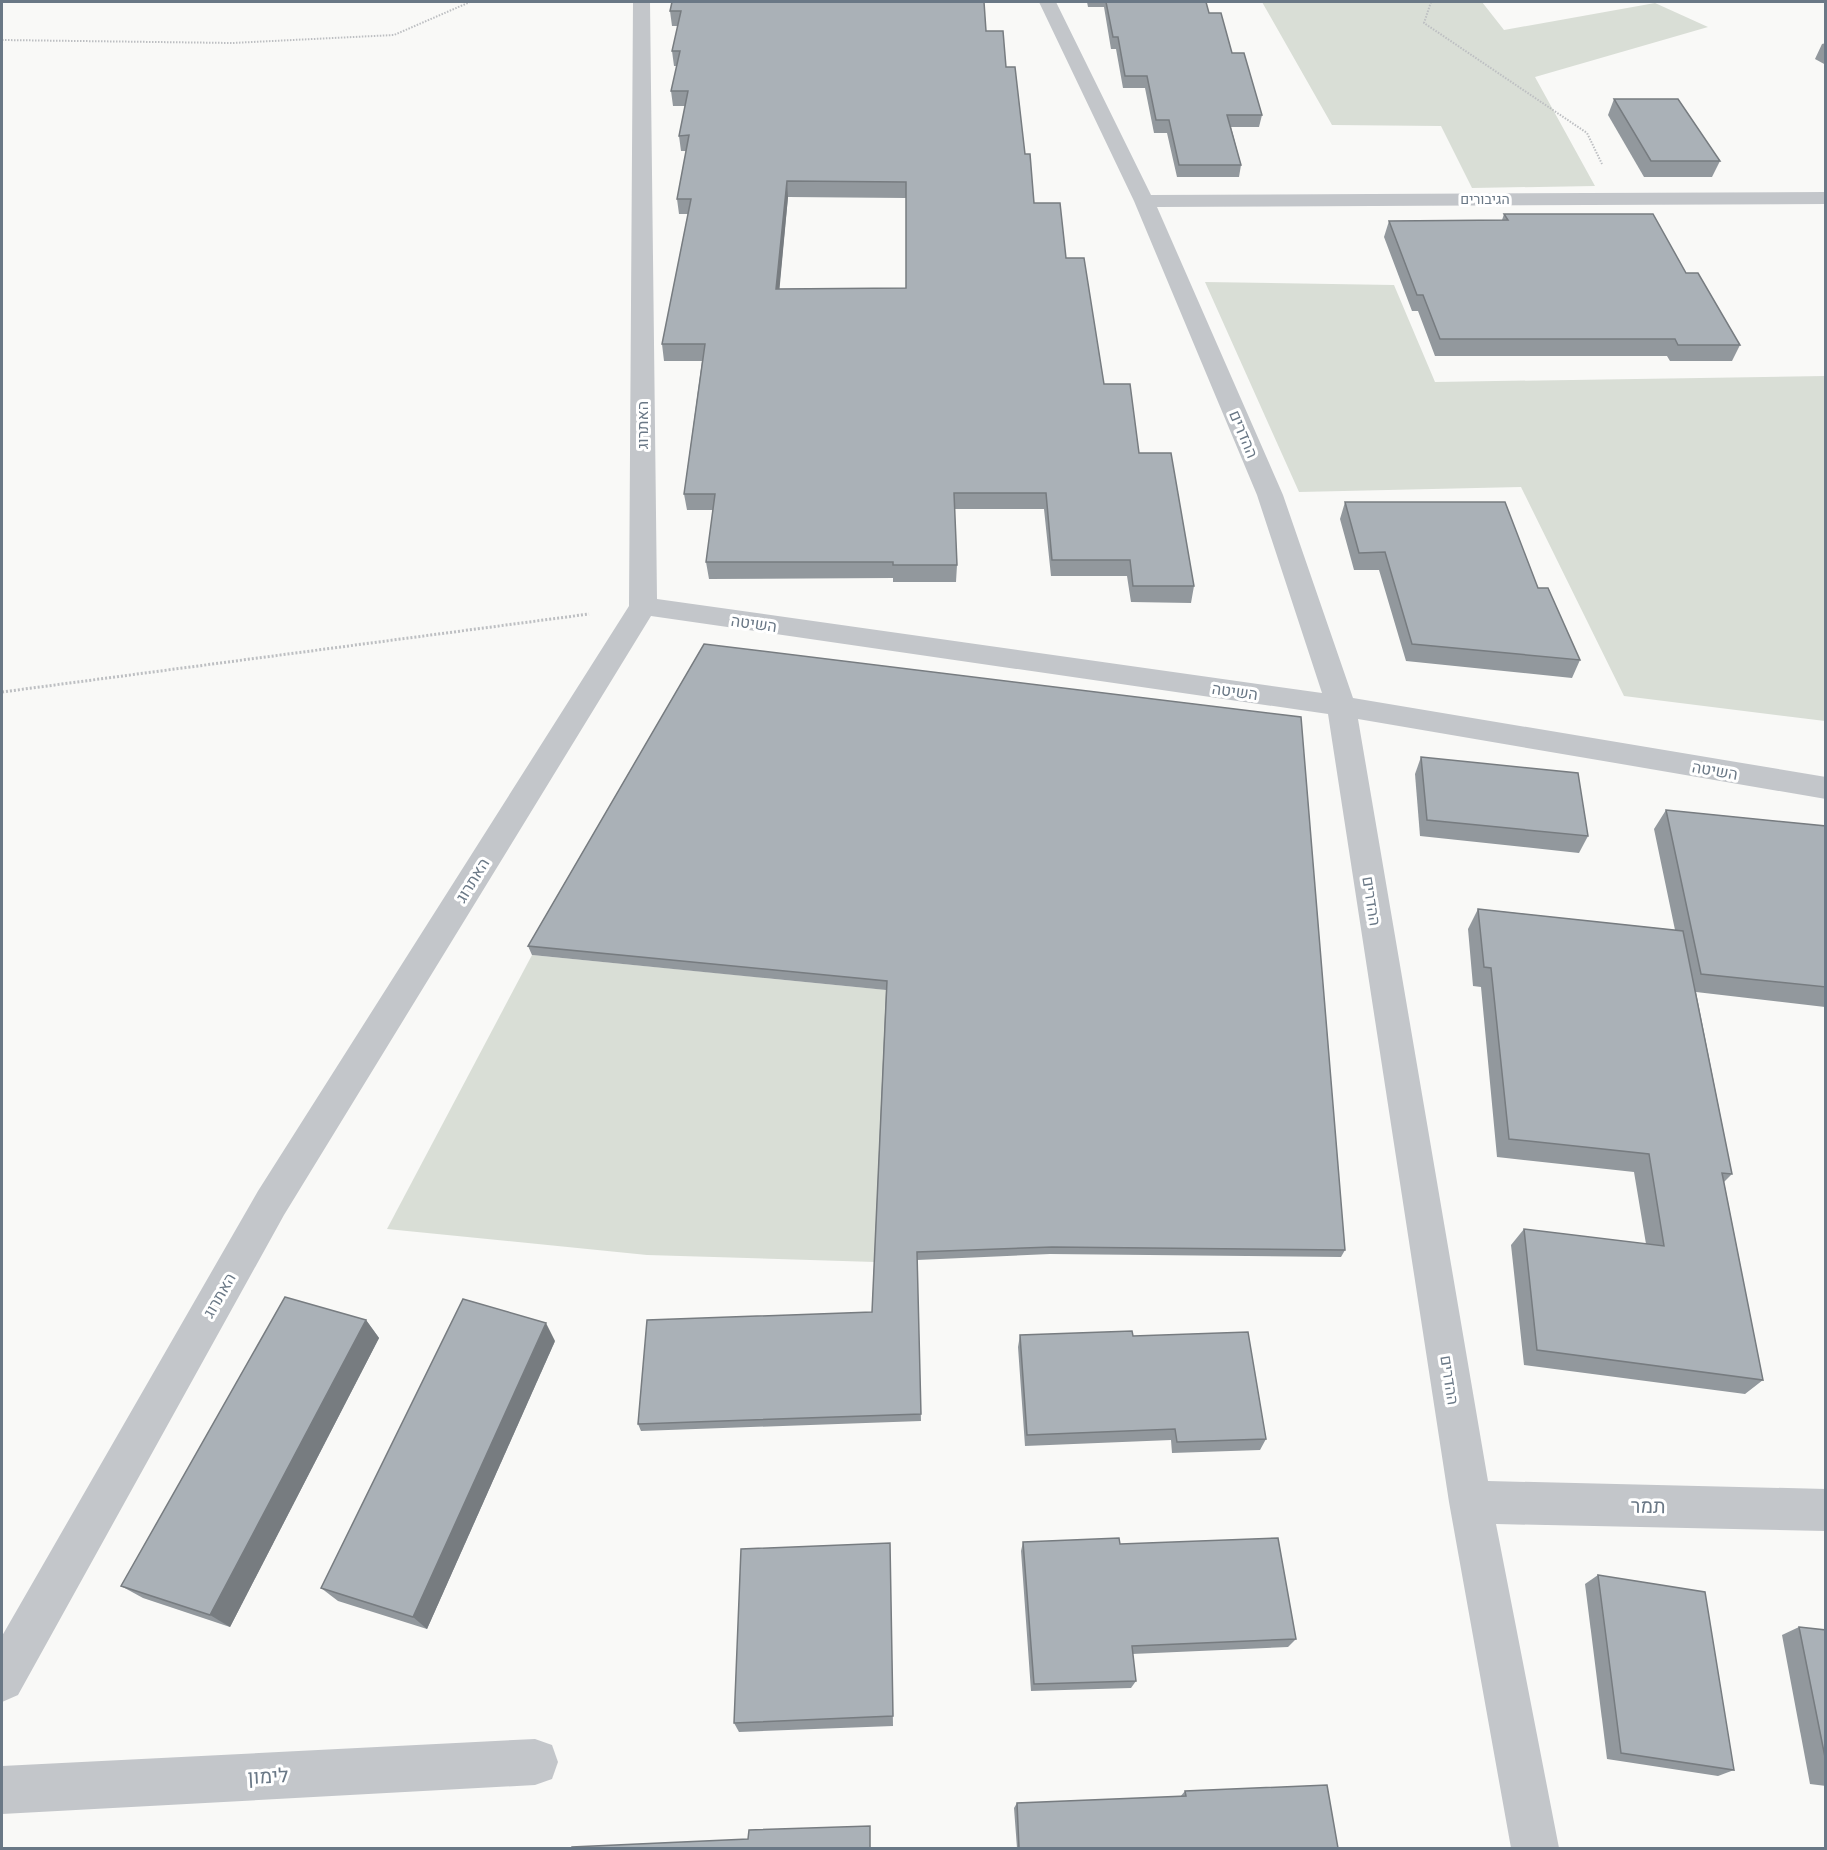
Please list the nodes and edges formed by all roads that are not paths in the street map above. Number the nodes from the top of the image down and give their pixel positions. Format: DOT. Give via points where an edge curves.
graph roads {
  1 [pos="641,2"];
  2 [pos="1047,2"];
  3 [pos="1826,198"];
  4 [pos="1144,201"];
  5 [pos="643,606"];
  6 [pos="1341,706"];
  7 [pos="1826,788"];
  8 [pos="1470,1502"];
  9 [pos="1826,1510"];
  10 [pos="2,1679"];
  11 [pos="535,1762"];
  12 [pos="2,1790"];
  13 [pos="1535,1848"];
  1 -- 5 [label="street, האתרוג"];
  2 -- 4 [label="street, ההדרים"];
  3 -- 4 [label="street, הגיבורים"];
  4 -- 6 [label="street, ההדרים" via="1270,495"];
  5 -- 6 [label="street, השיטה"];
  5 -- 10 [label="street, האתרוג" via="271,1203"];
  6 -- 7 [label="street, השיטה"];
  6 -- 8 [label="street, ההדרים"];
  8 -- 9 [label="street, תמר"];
  8 -- 13 [label="street, ההדרים"];
  11 -- 12 [label="street, לימון"];
}
